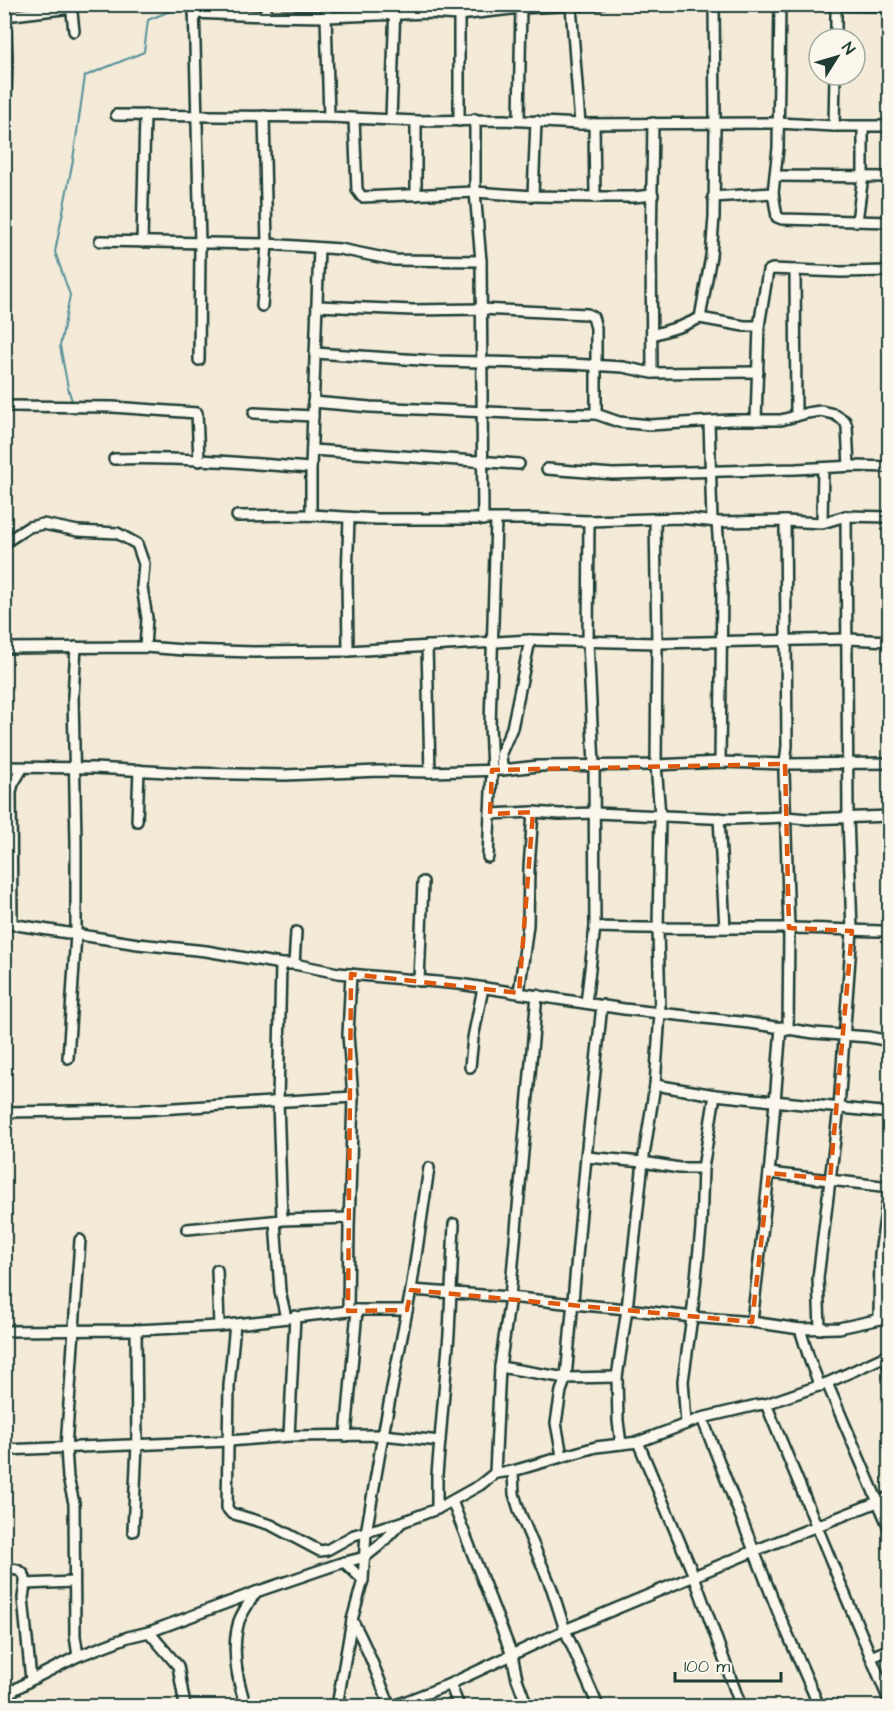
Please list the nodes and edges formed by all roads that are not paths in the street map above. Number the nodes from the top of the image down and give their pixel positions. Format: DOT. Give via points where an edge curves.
graph roads {
  1 [pos="5,4"];
  2 [pos="266,4"];
  3 [pos="327,4"];
  4 [pos="600,4"];
  5 [pos="714,4"];
  6 [pos="780,4"];
  7 [pos="806,4"];
  8 [pos="586,5"];
  9 [pos="836,5"];
  10 [pos="71,6"];
  11 [pos="521,6"];
  12 [pos="571,6"];
  13 [pos="890,6"];
  14 [pos="194,9"];
  15 [pos="395,9"];
  16 [pos="459,15"];
  17 [pos="5,16"];
  18 [pos="266,16"];
  19 [pos="326,17"];
  20 [pos="836,27"];
  21 [pos="74,31"];
  22 [pos="835,87"];
  23 [pos="116,115"];
  24 [pos="146,115"];
  25 [pos="197,116"];
  26 [pos="264,117"];
  27 [pos="329,117"];
  28 [pos="354,119"];
  29 [pos="475,119"];
  30 [pos="391,120"];
  31 [pos="519,120"];
  32 [pos="417,121"];
  33 [pos="459,121"];
  34 [pos="536,121"];
  35 [pos="653,123"];
  36 [pos="715,123"];
  37 [pos="778,123"];
  38 [pos="580,124"];
  39 [pos="594,124"];
  40 [pos="834,126"];
  41 [pos="890,126"];
  42 [pos="863,127"];
  43 [pos="4,156"];
  44 [pos="775,176"];
  45 [pos="863,176"];
  46 [pos="890,177"];
  47 [pos="475,192"];
  48 [pos="773,193"];
  49 [pos="416,195"];
  50 [pos="652,195"];
  51 [pos="533,196"];
  52 [pos="595,197"];
  53 [pos="713,197"];
  54 [pos="857,221"];
  55 [pos="890,222"];
  56 [pos="100,241"];
  57 [pos="142,242"];
  58 [pos="200,243"];
  59 [pos="267,244"];
  60 [pos="319,248"];
  61 [pos="481,261"];
  62 [pos="795,270"];
  63 [pos="890,271"];
  64 [pos="262,306"];
  65 [pos="317,306"];
  66 [pos="481,309"];
  67 [pos="700,318"];
  68 [pos="759,326"];
  69 [pos="652,335"];
  70 [pos="315,353"];
  71 [pos="200,360"];
  72 [pos="481,361"];
  73 [pos="597,366"];
  74 [pos="758,372"];
  75 [pos="652,373"];
  76 [pos="313,402"];
  77 [pos="4,406"];
  78 [pos="482,412"];
  79 [pos="254,413"];
  80 [pos="596,414"];
  81 [pos="313,416"];
  82 [pos="796,416"];
  83 [pos="756,420"];
  84 [pos="709,422"];
  85 [pos="312,450"];
  86 [pos="114,459"];
  87 [pos="482,460"];
  88 [pos="199,461"];
  89 [pos="519,464"];
  90 [pos="849,466"];
  91 [pos="890,467"];
  92 [pos="311,468"];
  93 [pos="823,468"];
  94 [pos="546,469"];
  95 [pos="710,471"];
  96 [pos="311,515"];
  97 [pos="237,516"];
  98 [pos="846,516"];
  99 [pos="890,517"];
  100 [pos="349,518"];
  101 [pos="655,519"];
  102 [pos="483,520"];
  103 [pos="496,520"];
  104 [pos="589,521"];
  105 [pos="785,521"];
  106 [pos="715,522"];
  107 [pos="822,523"];
  108 [pos="4,543"];
  109 [pos="848,639"];
  110 [pos="530,640"];
  111 [pos="786,640"];
  112 [pos="890,640"];
  113 [pos="588,642"];
  114 [pos="722,642"];
  115 [pos="492,643"];
  116 [pos="657,643"];
  117 [pos="427,646"];
  118 [pos="76,647"];
  119 [pos="145,647"];
  120 [pos="4,648"];
  121 [pos="348,651"];
  122 [pos="720,762"];
  123 [pos="849,762"];
  124 [pos="890,763"];
  125 [pos="785,764"];
  126 [pos="594,765"];
  127 [pos="656,765"];
  128 [pos="4,767"];
  129 [pos="22,769"];
  130 [pos="75,769"];
  131 [pos="138,770"];
  132 [pos="492,770"];
  133 [pos="502,770"];
  134 [pos="430,772"];
  135 [pos="533,812"];
  136 [pos="595,813"];
  137 [pos="490,814"];
  138 [pos="660,815"];
  139 [pos="890,816"];
  140 [pos="785,817"];
  141 [pos="849,817"];
  142 [pos="719,818"];
  143 [pos="137,821"];
  144 [pos="488,857"];
  145 [pos="423,882"];
  146 [pos="8,923"];
  147 [pos="595,927"];
  148 [pos="725,928"];
  149 [pos="789,928"];
  150 [pos="658,929"];
  151 [pos="852,931"];
  152 [pos="890,931"];
  153 [pos="296,932"];
  154 [pos="76,934"];
  155 [pos="281,964"];
  156 [pos="294,964"];
  157 [pos="351,974"];
  158 [pos="418,981"];
  159 [pos="483,988"];
  160 [pos="519,993"];
  161 [pos="537,995"];
  162 [pos="586,1003"];
  163 [pos="602,1005"];
  164 [pos="660,1013"];
  165 [pos="784,1029"];
  166 [pos="845,1034"];
  167 [pos="890,1041"];
  168 [pos="68,1058"];
  169 [pos="471,1067"];
  170 [pos="655,1085"];
  171 [pos="716,1095"];
  172 [pos="353,1097"];
  173 [pos="278,1101"];
  174 [pos="774,1101"];
  175 [pos="839,1107"];
  176 [pos="4,1112"];
  177 [pos="890,1113"];
  178 [pos="585,1157"];
  179 [pos="643,1162"];
  180 [pos="429,1168"];
  181 [pos="703,1168"];
  182 [pos="769,1173"];
  183 [pos="830,1179"];
  184 [pos="890,1182"];
  185 [pos="889,1187"];
  186 [pos="349,1218"];
  187 [pos="279,1220"];
  188 [pos="454,1224"];
  189 [pos="186,1229"];
  190 [pos="80,1240"];
  191 [pos="217,1270"];
  192 [pos="411,1290"];
  193 [pos="452,1294"];
  194 [pos="510,1297"];
  195 [pos="573,1304"];
  196 [pos="627,1309"];
  197 [pos="407,1310"];
  198 [pos="352,1311"];
  199 [pos="291,1317"];
  200 [pos="692,1317"];
  201 [pos="890,1317"];
  202 [pos="879,1319"];
  203 [pos="752,1322"];
  204 [pos="235,1324"];
  205 [pos="219,1326"];
  206 [pos="800,1329"];
  207 [pos="820,1329"];
  208 [pos="73,1330"];
  209 [pos="136,1330"];
  210 [pos="4,1331"];
  211 [pos="887,1355"];
  212 [pos="500,1367"];
  213 [pos="890,1371"];
  214 [pos="617,1377"];
  215 [pos="566,1378"];
  216 [pos="824,1385"];
  217 [pos="766,1404"];
  218 [pos="702,1418"];
  219 [pos="686,1423"];
  220 [pos="383,1435"];
  221 [pos="289,1436"];
  222 [pos="346,1436"];
  223 [pos="229,1441"];
  224 [pos="440,1441"];
  225 [pos="638,1442"];
  226 [pos="137,1444"];
  227 [pos="621,1444"];
  228 [pos="66,1448"];
  229 [pos="4,1450"];
  230 [pos="562,1456"];
  231 [pos="513,1470"];
  232 [pos="495,1473"];
  233 [pos="890,1497"];
  234 [pos="452,1501"];
  235 [pos="878,1502"];
  236 [pos="437,1509"];
  237 [pos="402,1522"];
  238 [pos="816,1526"];
  239 [pos="890,1530"];
  240 [pos="133,1531"];
  241 [pos="366,1533"];
  242 [pos="336,1545"];
  243 [pos="754,1551"];
  244 [pos="365,1557"];
  245 [pos="341,1563"];
  246 [pos="4,1568"];
  247 [pos="694,1576"];
  248 [pos="363,1580"];
  249 [pos="74,1582"];
  250 [pos="25,1584"];
  251 [pos="256,1592"];
  252 [pos="352,1620"];
  253 [pos="565,1630"];
  254 [pos="149,1632"];
  255 [pos="890,1649"];
  256 [pos="512,1655"];
  257 [pos="78,1656"];
  258 [pos="870,1657"];
  259 [pos="31,1680"];
  260 [pos="450,1684"];
  261 [pos="4,1696"];
  262 [pos="890,1703"];
  263 [pos="185,1707"];
  264 [pos="246,1707"];
  265 [pos="337,1707"];
  266 [pos="392,1707"];
  267 [pos="459,1707"];
  268 [pos="527,1707"];
  269 [pos="598,1707"];
  270 [pos="738,1707"];
  271 [pos="819,1707"];
  1 -- 17 [label="street"];
  2 -- 18 [label="street"];
  3 -- 19 [label="street"];
  4 -- 8 [label="street"];
  5 -- 36 [label="street"];
  6 -- 37 [label="street"];
  7 -- 9 [label="street"];
  8 -- 12 [label="street"];
  9 -- 13 [label="street"];
  9 -- 20 [label="street"];
  10 -- 17 [label="street"];
  10 -- 21 [label="street"];
  11 -- 12 [label="street"];
  11 -- 16 [label="street"];
  11 -- 31 [label="street"];
  12 -- 38 [label="street"];
  14 -- 18 [label="street"];
  14 -- 25 [label="street"];
  15 -- 16 [label="street"];
  15 -- 19 [label="street"];
  15 -- 30 [label="street"];
  16 -- 33 [label="street"];
  17 -- 43 [label="street"];
  18 -- 19 [label="street"];
  19 -- 27 [label="street"];
  22 -- 40 [label="street"];
  23 -- 24 [label="street"];
  24 -- 25 [label="street"];
  24 -- 57 [label="street"];
  25 -- 26 [label="street"];
  25 -- 58 [label="street"];
  26 -- 27 [label="street"];
  26 -- 59 [label="street"];
  27 -- 28 [label="street"];
  28 -- 30 [label="street"];
  28 -- 49 [label="street" via="358,194 365,198"];
  29 -- 31 [label="street"];
  29 -- 33 [label="street"];
  29 -- 47 [label="street"];
  30 -- 32 [label="street"];
  31 -- 34 [label="street"];
  32 -- 33 [label="street"];
  32 -- 49 [label="street"];
  34 -- 38 [label="street"];
  34 -- 51 [label="street"];
  35 -- 36 [label="street"];
  35 -- 39 [label="street"];
  35 -- 50 [label="street"];
  36 -- 37 [label="street"];
  36 -- 53 [label="street"];
  37 -- 40 [label="street"];
  37 -- 44 [label="street"];
  38 -- 39 [label="street"];
  39 -- 52 [label="street"];
  40 -- 42 [label="street"];
  41 -- 42 [label="street"];
  42 -- 45 [label="street"];
  44 -- 45 [label="street"];
  44 -- 48 [label="street"];
  45 -- 46 [label="street"];
  45 -- 54 [label="street"];
  47 -- 49 [label="street"];
  47 -- 51 [label="street"];
  47 -- 61 [label="street"];
  48 -- 53 [label="street"];
  48 -- 54 [label="street" via="777,217 782,219"];
  50 -- 52 [label="street"];
  50 -- 69 [label="street"];
  51 -- 52 [label="street"];
  53 -- 67 [label="street" via="711,256"];
  54 -- 55 [label="street"];
  56 -- 57 [label="street"];
  57 -- 58 [label="street"];
  58 -- 59 [label="street"];
  58 -- 71 [label="street"];
  59 -- 60 [label="street"];
  59 -- 64 [label="street"];
  60 -- 61 [label="street" via="394,260"];
  60 -- 65 [label="street"];
  61 -- 66 [label="street"];
  62 -- 63 [label="street"];
  62 -- 68 [label="street" via="768,271"];
  62 -- 82 [label="street"];
  65 -- 66 [label="street"];
  65 -- 70 [label="street"];
  66 -- 72 [label="street"];
  66 -- 73 [label="street" via="587,314 593,317 596,328"];
  67 -- 68 [label="street"];
  67 -- 69 [label="street"];
  68 -- 74 [label="street"];
  69 -- 75 [label="street"];
  70 -- 72 [label="street"];
  70 -- 76 [label="street"];
  72 -- 73 [label="street"];
  72 -- 78 [label="street"];
  73 -- 75 [label="street"];
  73 -- 80 [label="street"];
  74 -- 75 [label="street"];
  74 -- 83 [label="street"];
  76 -- 78 [label="street"];
  76 -- 81 [label="street"];
  77 -- 88 [label="street" via="197,413"];
  78 -- 80 [label="street"];
  78 -- 87 [label="street"];
  79 -- 81 [label="street"];
  80 -- 84 [label="street" via="619,422"];
  81 -- 85 [label="street"];
  82 -- 83 [label="street"];
  82 -- 90 [label="street" via="827,411 845,421"];
  83 -- 84 [label="street"];
  84 -- 95 [label="street"];
  85 -- 87 [label="street"];
  85 -- 92 [label="street"];
  86 -- 88 [label="street"];
  87 -- 89 [label="street"];
  87 -- 102 [label="street"];
  88 -- 92 [label="street"];
  90 -- 91 [label="street"];
  90 -- 93 [label="street"];
  92 -- 96 [label="street"];
  93 -- 95 [label="street"];
  93 -- 107 [label="street"];
  94 -- 95 [label="street" via="613,474"];
  95 -- 106 [label="street"];
  96 -- 97 [label="street"];
  96 -- 100 [label="street"];
  98 -- 99 [label="street"];
  98 -- 107 [label="street"];
  98 -- 109 [label="street"];
  100 -- 102 [label="street"];
  100 -- 121 [label="street"];
  101 -- 104 [label="street"];
  101 -- 106 [label="street"];
  101 -- 116 [label="street"];
  102 -- 103 [label="street"];
  103 -- 104 [label="street"];
  103 -- 115 [label="street"];
  104 -- 113 [label="street"];
  105 -- 106 [label="street"];
  105 -- 107 [label="street"];
  105 -- 111 [label="street"];
  106 -- 114 [label="street" via="722,590"];
  108 -- 119 [label="street" via="29,527 43,524 117,533 137,544 144,564"];
  109 -- 111 [label="street"];
  109 -- 112 [label="street"];
  109 -- 123 [label="street"];
  110 -- 113 [label="street"];
  110 -- 115 [label="street"];
  110 -- 133 [label="street" via="512,728 501,753"];
  111 -- 114 [label="street"];
  111 -- 125 [label="street"];
  113 -- 116 [label="street"];
  113 -- 126 [label="street"];
  114 -- 116 [label="street"];
  114 -- 122 [label="street"];
  115 -- 117 [label="street"];
  115 -- 132 [label="street"];
  116 -- 127 [label="street"];
  117 -- 121 [label="street"];
  117 -- 134 [label="street"];
  118 -- 119 [label="street"];
  118 -- 120 [label="street"];
  118 -- 130 [label="street"];
  119 -- 121 [label="street" via="228,652"];
  122 -- 125 [label="street"];
  122 -- 127 [label="street"];
  123 -- 124 [label="street"];
  123 -- 125 [label="street"];
  123 -- 141 [label="street"];
  125 -- 140 [label="street"];
  126 -- 127 [label="street"];
  126 -- 133 [label="street"];
  126 -- 136 [label="street"];
  127 -- 138 [label="street"];
  128 -- 129 [label="street"];
  129 -- 130 [label="street"];
  129 -- 146 [label="street" via="11,792"];
  130 -- 131 [label="street"];
  130 -- 154 [label="street"];
  131 -- 134 [label="street" via="265,775"];
  131 -- 143 [label="street"];
  132 -- 133 [label="street"];
  132 -- 134 [label="street"];
  132 -- 137 [label="street"];
  135 -- 136 [label="street"];
  135 -- 137 [label="street"];
  135 -- 160 [label="street" via="528,925"];
  136 -- 138 [label="street"];
  136 -- 147 [label="street"];
  137 -- 144 [label="street"];
  138 -- 142 [label="street"];
  138 -- 150 [label="street"];
  139 -- 141 [label="street"];
  140 -- 141 [label="street"];
  140 -- 142 [label="street"];
  140 -- 149 [label="street"];
  141 -- 151 [label="street"];
  142 -- 148 [label="street"];
  145 -- 158 [label="street"];
  146 -- 154 [label="street"];
  147 -- 150 [label="street"];
  147 -- 162 [label="street"];
  148 -- 149 [label="street"];
  148 -- 150 [label="street"];
  149 -- 151 [label="street"];
  149 -- 165 [label="street"];
  150 -- 164 [label="street"];
  151 -- 152 [label="street"];
  151 -- 166 [label="street"];
  153 -- 156 [label="street"];
  154 -- 155 [label="street"];
  154 -- 168 [label="street"];
  155 -- 156 [label="street"];
  155 -- 173 [label="street"];
  156 -- 157 [label="street"];
  157 -- 158 [label="street"];
  157 -- 172 [label="street" via="348,1035"];
  158 -- 159 [label="street"];
  159 -- 160 [label="street"];
  159 -- 169 [label="street"];
  160 -- 161 [label="street"];
  161 -- 162 [label="street"];
  161 -- 194 [label="street"];
  162 -- 163 [label="street"];
  163 -- 164 [label="street"];
  163 -- 178 [label="street"];
  164 -- 165 [label="street"];
  164 -- 170 [label="street"];
  165 -- 166 [label="street"];
  165 -- 174 [label="street"];
  166 -- 167 [label="street"];
  166 -- 175 [label="street"];
  170 -- 171 [label="street"];
  170 -- 179 [label="street"];
  171 -- 174 [label="street"];
  171 -- 181 [label="street"];
  172 -- 173 [label="street"];
  172 -- 186 [label="street"];
  173 -- 176 [label="street" via="143,1110"];
  173 -- 187 [label="street"];
  174 -- 175 [label="street"];
  174 -- 182 [label="street"];
  175 -- 177 [label="street"];
  175 -- 183 [label="street"];
  178 -- 179 [label="street"];
  178 -- 195 [label="street"];
  179 -- 181 [label="street"];
  179 -- 196 [label="street"];
  180 -- 192 [label="street"];
  181 -- 200 [label="street"];
  182 -- 183 [label="street"];
  182 -- 203 [label="street"];
  183 -- 185 [label="street"];
  183 -- 207 [label="street" via="818,1278"];
  184 -- 185 [label="street"];
  185 -- 202 [label="street" via="880,1254"];
  186 -- 187 [label="street"];
  186 -- 198 [label="street"];
  187 -- 189 [label="street"];
  187 -- 199 [label="street" via="280,1291"];
  188 -- 193 [label="street"];
  190 -- 208 [label="street"];
  191 -- 205 [label="street"];
  192 -- 193 [label="street"];
  192 -- 197 [label="street"];
  193 -- 194 [label="street"];
  193 -- 224 [label="street"];
  194 -- 195 [label="street"];
  194 -- 212 [label="street"];
  195 -- 196 [label="street"];
  195 -- 215 [label="street"];
  196 -- 200 [label="street"];
  196 -- 214 [label="street"];
  197 -- 198 [label="street"];
  197 -- 220 [label="street"];
  198 -- 199 [label="street"];
  198 -- 222 [label="street"];
  199 -- 204 [label="street"];
  199 -- 221 [label="street"];
  200 -- 203 [label="street"];
  200 -- 219 [label="street" via="683,1381"];
  201 -- 202 [label="street"];
  202 -- 207 [label="street"];
  203 -- 206 [label="street"];
  204 -- 205 [label="street"];
  204 -- 223 [label="street"];
  205 -- 209 [label="street"];
  206 -- 207 [label="street"];
  206 -- 216 [label="street" via="810,1361"];
  208 -- 209 [label="street"];
  208 -- 210 [label="street"];
  208 -- 228 [label="street"];
  209 -- 226 [label="street"];
  211 -- 213 [label="street"];
  211 -- 216 [label="street"];
  212 -- 215 [label="street"];
  212 -- 232 [label="street"];
  214 -- 215 [label="street"];
  214 -- 227 [label="street"];
  215 -- 230 [label="street" via="556,1424"];
  216 -- 217 [label="street"];
  216 -- 235 [label="street"];
  217 -- 218 [label="street"];
  217 -- 238 [label="street"];
  218 -- 219 [label="street"];
  218 -- 243 [label="street"];
  219 -- 225 [label="street"];
  220 -- 222 [label="street"];
  220 -- 224 [label="street"];
  220 -- 241 [label="street"];
  221 -- 222 [label="street"];
  221 -- 223 [label="street"];
  223 -- 226 [label="street"];
  223 -- 242 [label="street" via="229,1511 279,1528 320,1551"];
  224 -- 236 [label="street"];
  225 -- 227 [label="street"];
  225 -- 247 [label="street"];
  226 -- 228 [label="street"];
  226 -- 240 [label="street"];
  227 -- 230 [label="street"];
  228 -- 229 [label="street"];
  228 -- 249 [label="street" via="74,1503"];
  230 -- 231 [label="street"];
  231 -- 232 [label="street"];
  231 -- 253 [label="street" via="520,1513"];
  232 -- 234 [label="street"];
  233 -- 235 [label="street"];
  234 -- 236 [label="street"];
  234 -- 256 [label="street"];
  235 -- 238 [label="street"];
  235 -- 239 [label="street"];
  236 -- 237 [label="street"];
  237 -- 241 [label="street"];
  237 -- 244 [label="street"];
  238 -- 243 [label="street"];
  238 -- 258 [label="street"];
  241 -- 242 [label="street"];
  241 -- 244 [label="street"];
  242 -- 245 [label="street"];
  243 -- 247 [label="street"];
  243 -- 271 [label="street"];
  244 -- 245 [label="street"];
  244 -- 248 [label="street"];
  245 -- 248 [label="street"];
  245 -- 251 [label="street"];
  246 -- 250 [label="street" via="22,1572"];
  247 -- 253 [label="street"];
  247 -- 270 [label="street"];
  248 -- 252 [label="street"];
  249 -- 250 [label="street"];
  249 -- 257 [label="street"];
  250 -- 259 [label="street"];
  251 -- 254 [label="street"];
  251 -- 264 [label="street" via="240,1620 234,1646"];
  252 -- 265 [label="street"];
  252 -- 266 [label="street"];
  253 -- 256 [label="street"];
  253 -- 269 [label="street"];
  254 -- 257 [label="street"];
  254 -- 263 [label="street" via="178,1666"];
  255 -- 258 [label="street"];
  256 -- 260 [label="street"];
  256 -- 268 [label="street"];
  257 -- 259 [label="street"];
  258 -- 262 [label="street"];
  259 -- 261 [label="street"];
  260 -- 266 [label="street"];
  260 -- 267 [label="street"];
}
